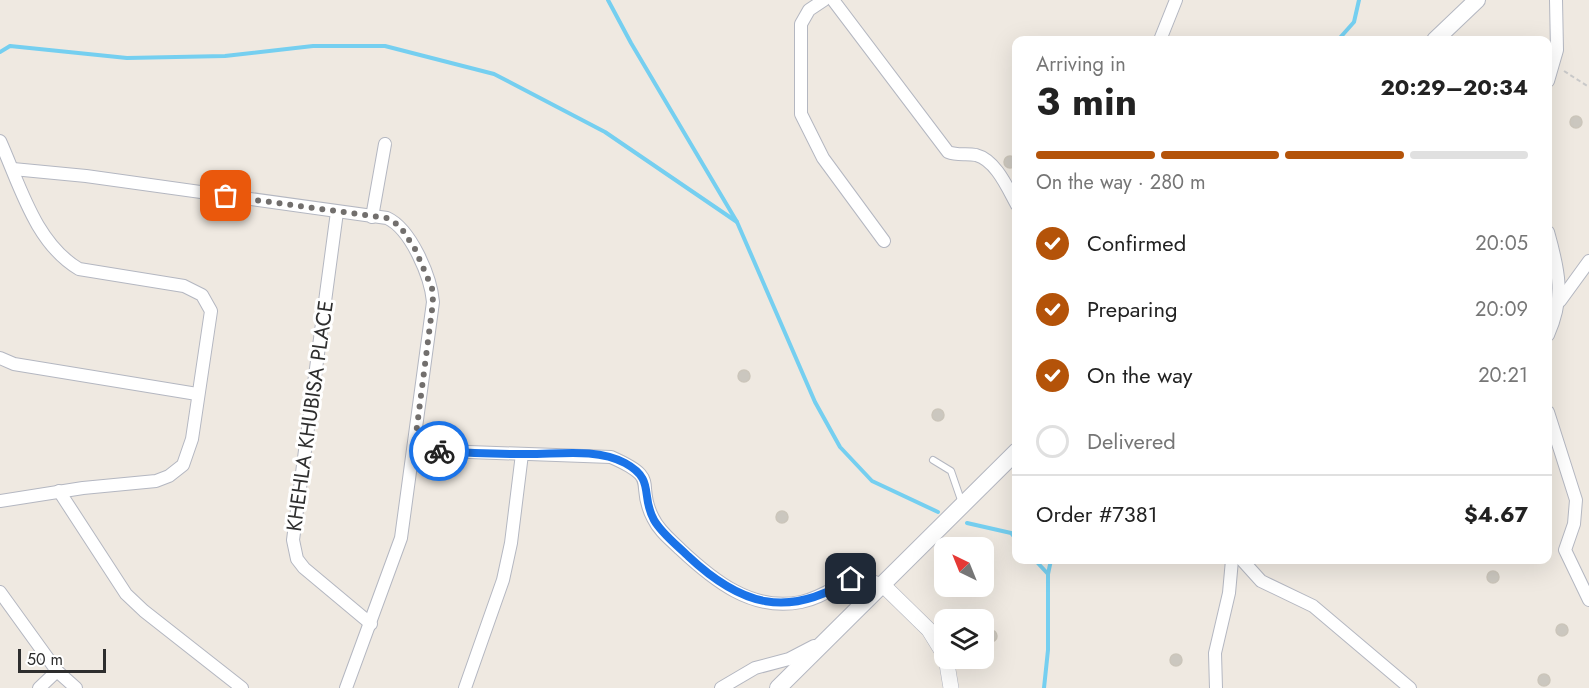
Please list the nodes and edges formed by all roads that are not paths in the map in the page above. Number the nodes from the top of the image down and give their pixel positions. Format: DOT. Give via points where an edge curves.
graph roads {
  1 [pos="824,0"];
  2 [pos="833,0"];
  3 [pos="1176,0"];
  4 [pos="1477,0"];
  5 [pos="1556,0"];
  6 [pos="1162,36"];
  7 [pos="1438,36"];
  8 [pos="1552,70"];
  9 [pos="0,141"];
  10 [pos="385,144"];
  11 [pos="13,169"];
  12 [pos="1012,198"];
  13 [pos="337,212"];
  14 [pos="372,216"];
  15 [pos="884,241"];
  16 [pos="1552,248"];
  17 [pos="1589,261"];
  18 [pos="1560,301"];
  19 [pos="1552,324"];
  20 [pos="0,358"];
  21 [pos="197,394"];
  22 [pos="1552,425"];
  23 [pos="414,450"];
  24 [pos="522,454"];
  25 [pos="1012,456"];
  26 [pos="933,460"];
  27 [pos="59,491"];
  28 [pos="0,501"];
  29 [pos="963,504"];
  30 [pos="1232,564"];
  31 [pos="1246,564"];
  32 [pos="883,585"];
  33 [pos="0,592"];
  34 [pos="1589,600"];
  35 [pos="371,624"];
  36 [pos="830,636"];
  37 [pos="934,638"];
  38 [pos="947,669"];
  39 [pos="57,671"];
  40 [pos="39,688"];
  41 [pos="76,688"];
  42 [pos="242,688"];
  43 [pos="346,688"];
  44 [pos="465,688"];
  45 [pos="720,688"];
  46 [pos="778,688"];
  47 [pos="951,688"];
  48 [pos="1216,688"];
  49 [pos="1410,688"];
  1 -- 15 [label="street" via="809,10 801,24 801,114 828,165"];
  2 -- 12 [label="street" via="945,148 952,154 984,159"];
  3 -- 6 [label="street"];
  4 -- 7 [label="main road"];
  5 -- 8 [label="street" via="1557,50"];
  9 -- 11 [label="street"];
  10 -- 14 [label="street"];
  11 -- 13 [label="street"];
  11 -- 21 [label="street" via="44,238 65,261 79,269 184,286 202,295 211,311"];
  13 -- 14 [label="street"];
  13 -- 35 [label="street, KHEHLA KHUBISA PLACE" via="293,540 297,559 304,568"];
  14 -- 23 [label="street" via="387,218 400,226 432,288"];
  16 -- 18 [label="street"];
  17 -- 18 [label="street"];
  18 -- 19 [label="street"];
  20 -- 21 [label="street" via="14,364"];
  21 -- 27 [label="street" via="188,457 177,471 156,481"];
  22 -- 34 [label="street" via="1577,506 1565,550"];
  23 -- 24 [label="street"];
  23 -- 35 [label="street" via="401,538"];
  24 -- 32 [label="street" via="597,454 639,471 645,480 649,508 660,529 710,575 750,598 786,604 800,602 858,576"];
  24 -- 44 [label="street" via="503,580"];
  25 -- 29 [label="main road"];
  26 -- 29 [label="lane" via="951,471"];
  27 -- 28 [label="street"];
  27 -- 42 [label="street" via="126,594"];
  29 -- 32 [label="main road"];
  30 -- 48 [label="street" via="1215,653"];
  31 -- 49 [label="street" via="1261,581 1313,606"];
  32 -- 36 [label="main road"];
  32 -- 37 [label="street"];
  33 -- 39 [label="street"];
  35 -- 43 [label="street"];
  36 -- 45 [label="street" via="789,659 755,668"];
  36 -- 46 [label="main road"];
  38 -- 47 [label="street"];
  39 -- 40 [label="street"];
  39 -- 41 [label="street"];
}
